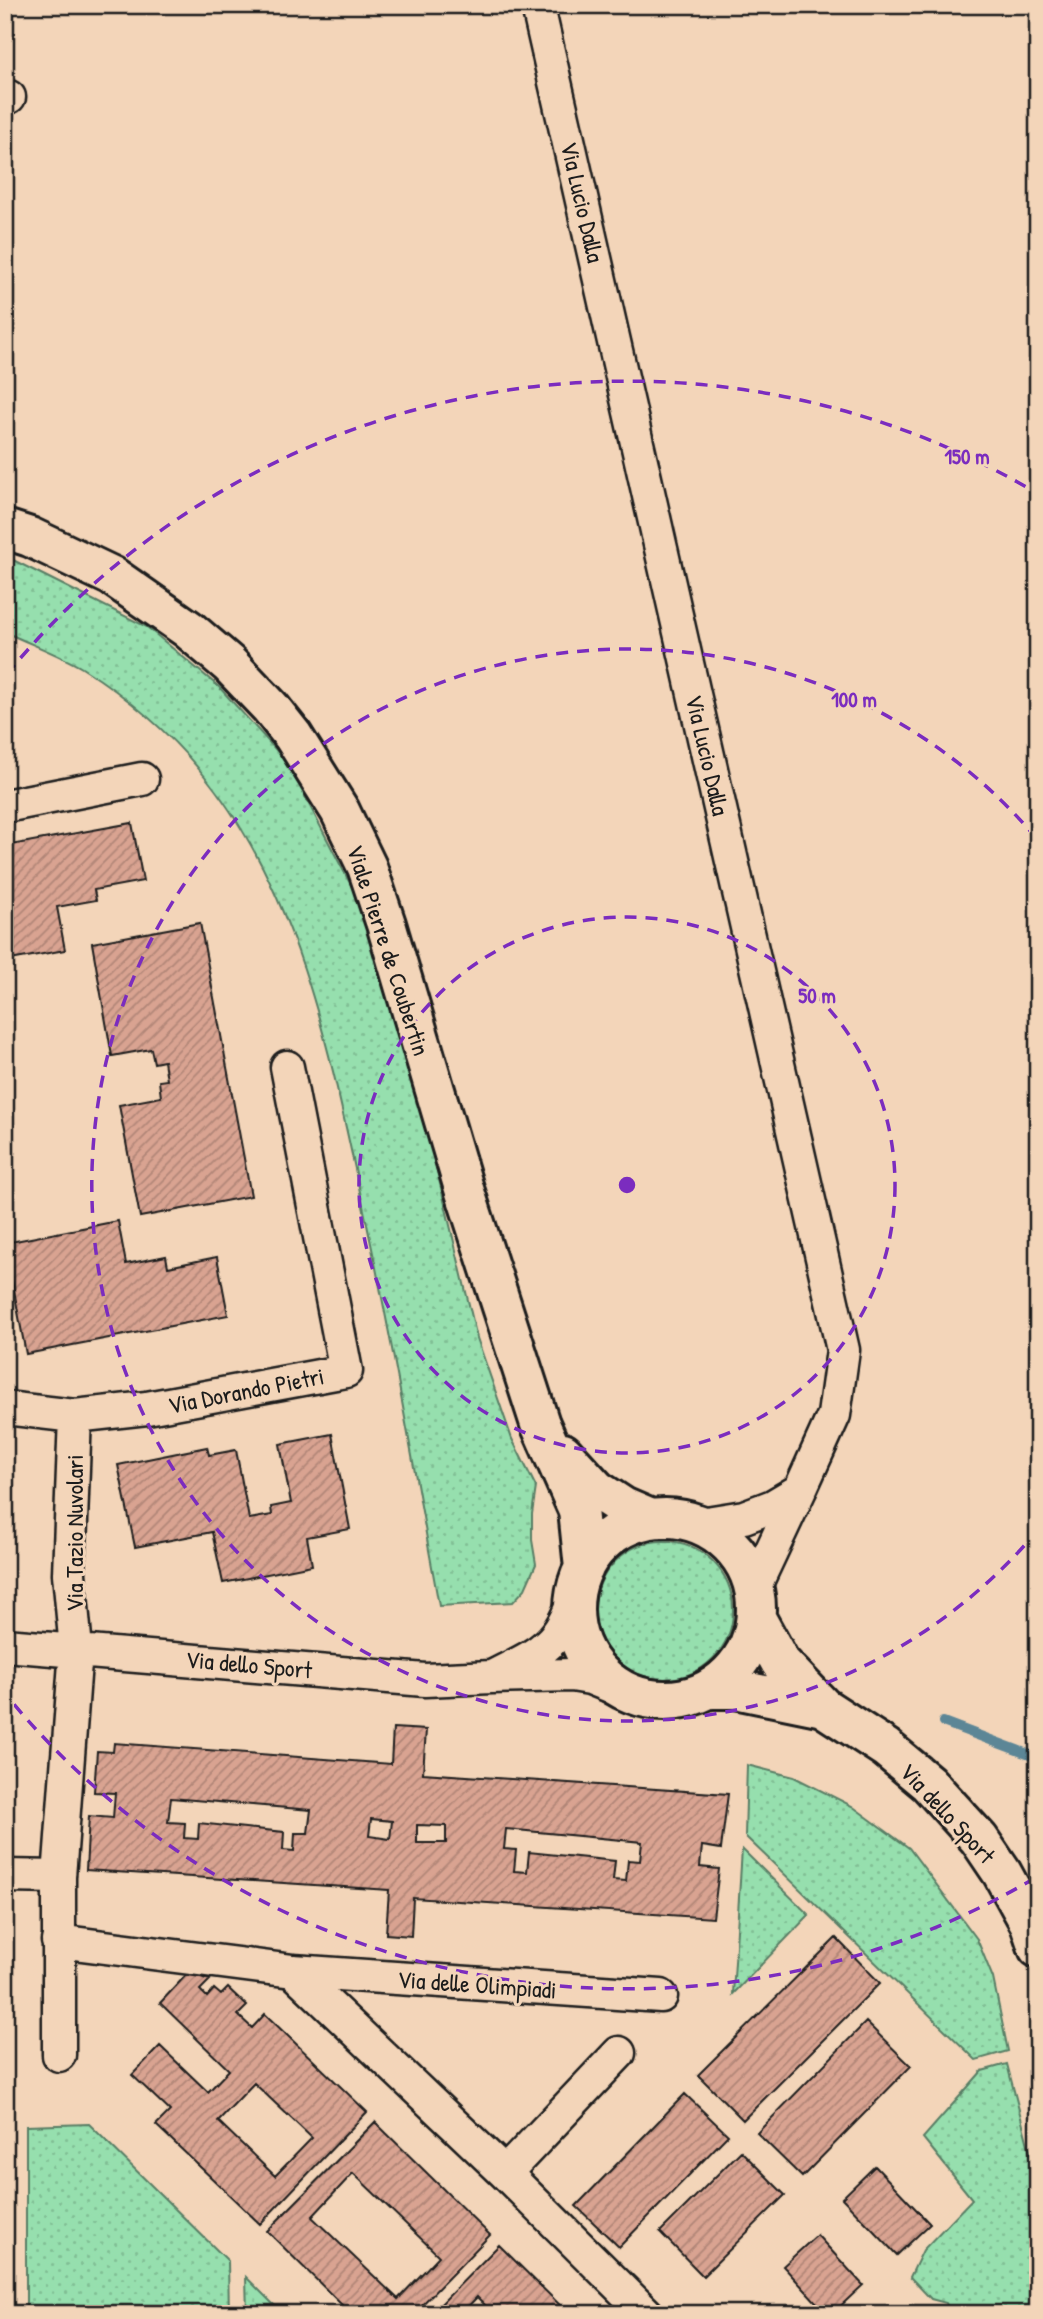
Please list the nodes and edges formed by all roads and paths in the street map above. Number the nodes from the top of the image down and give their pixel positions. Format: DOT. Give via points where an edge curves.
graph roads {
  1 [pos="540,16"];
  2 [pos="5,529"];
  3 [pos="142,779"];
  4 [pos="5,806"];
  5 [pos="287,1068"];
  6 [pos="5,1408"];
  7 [pos="75,1416"];
  8 [pos="547,1436"];
  9 [pos="800,1490"];
  10 [pos="651,1520"];
  11 [pos="700,1524"];
  12 [pos="579,1583"];
  13 [pos="755,1604"];
  14 [pos="5,1645"];
  15 [pos="76,1649"];
  16 [pos="492,1677"];
  17 [pos="710,1689"];
  18 [pos="625,1692"];
  19 [pos="823,1707"];
  20 [pos="5,1876"];
  21 [pos="59,1877"];
  22 [pos="58,1941"];
  23 [pos="1038,1948"];
  24 [pos="293,1971"];
  25 [pos="661,1996"];
  26 [pos="619,2053"];
  27 [pos="59,2055"];
  28 [pos="505,2173"];
  29 [pos="648,2314"];
  1 -- 9 [label="street, Via Lucio Dalla" via="843,1350 834,1415"];
  2 -- 8 [label="street, Viale Pierre de Coubertin" via="112,576 188,629 270,707 334,801 367,867 465,1192"];
  3 -- 4 [label="street"];
  5 -- 7 [label="street, Via Dorando Pietri" via="346,1371 147,1408"];
  6 -- 7 [label="street, Via Dorando Pietri"];
  7 -- 15 [label="street, Via Tazio Nuvolari" via="69,1574"];
  8 -- 10 [label="street, Viale Pierre de Coubertin" via="597,1490"];
  8 -- 12 [label="street, Viale Pierre de Coubertin" via="578,1510"];
  9 -- 11 [label="street" via="744,1517"];
  9 -- 13 [label="street, Via Lucio Dalla"];
  10 -- 11 [label="street, Viale Pierre de Coubertin"];
  10 -- 12 [label="street, Viale Pierre de Coubertin" via="635,1522 612,1534 594,1551"];
  11 -- 13 [label="street, Viale Pierre de Coubertin" via="717,1533 746,1565"];
  12 -- 16 [label="street, Via dello Sport" via="563,1627 551,1643"];
  12 -- 18 [label="street, Viale Pierre de Coubertin" via="575,1623 584,1651 601,1675"];
  13 -- 17 [label="street, Viale Pierre de Coubertin" via="748,1647 733,1671"];
  13 -- 19 [label="street, Via dello Sport" via="780,1662"];
  14 -- 15 [label="street, Via dello Sport"];
  15 -- 16 [label="street, Via dello Sport" via="425,1680"];
  15 -- 21 [label="street"];
  16 -- 18 [label="street, Via dello Sport" via="572,1675"];
  17 -- 18 [label="street, Viale Pierre de Coubertin" via="663,1700"];
  17 -- 19 [label="street, Via dello Sport" via="735,1689"];
  19 -- 23 [label="street, Via dello Sport" via="917,1774 979,1839 1002,1872"];
  20 -- 21 [label="street"];
  21 -- 22 [label="street"];
  22 -- 24 [label="street, Via delle Olimpiadi"];
  22 -- 27 [label="street"];
  24 -- 25 [label="street, Via delle Olimpiadi"];
  24 -- 28 [label="street"];
  26 -- 28 [label="street"];
  28 -- 29 [label="street"];
}
